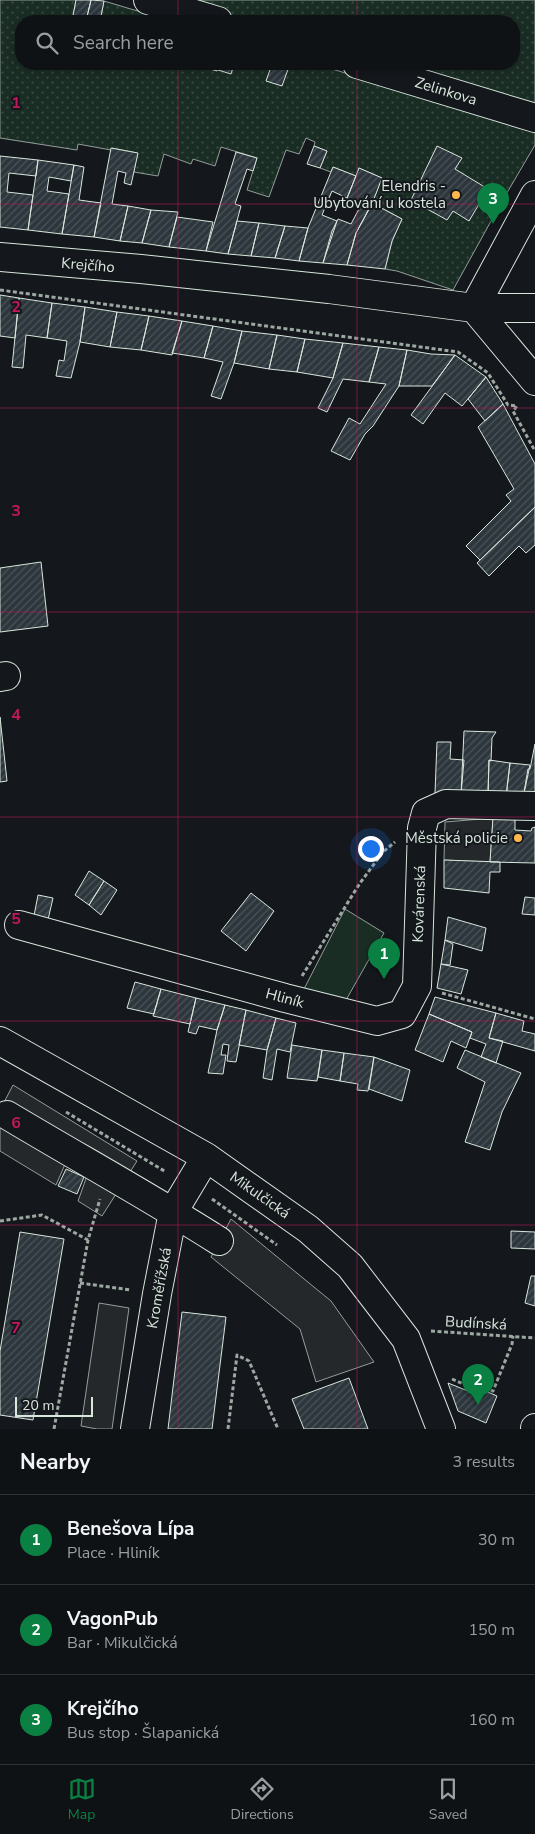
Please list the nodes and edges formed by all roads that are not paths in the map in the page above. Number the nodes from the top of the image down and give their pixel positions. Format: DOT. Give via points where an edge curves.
graph roads {
  1 [pos="148,0"];
  2 [pos="198,15"];
  3 [pos="377,70"];
  4 [pos="535,118"];
  5 [pos="535,195"];
  6 [pos="0,258"];
  7 [pos="533,305"];
  8 [pos="474,308"];
  9 [pos="535,381"];
  10 [pos="535,806"];
  11 [pos="19,925"];
  12 [pos="417,986"];
  13 [pos="0,1041"];
  14 [pos="7,1115"];
  15 [pos="206,1156"];
  16 [pos="173,1212"];
  17 [pos="219,1241"];
  18 [pos="135,1429"];
  19 [pos="441,1429"];
  1 -- 2 [label="street"];
  3 -- 4 [label="street, Zelinkova"];
  5 -- 8 [label="street"];
  6 -- 8 [label="street, Krejčího" via="142,269"];
  7 -- 8 [label="street, Krejčího"];
  8 -- 9 [label="street"];
  10 -- 12 [label="street, Kovárenská" via="446,804 426,813 422,828"];
  11 -- 12 [label="street, Hliník" via="377,1021 402,1014"];
  13 -- 15 [label="street, Mikulčická"];
  14 -- 16 [label="street"];
  15 -- 16 [label="street, Kroměřížská"];
  15 -- 19 [label="street, Mikulčická" via="308,1229 350,1266 406,1339"];
  16 -- 17 [label="street"];
  16 -- 18 [label="street, Kroměřížská"];
}
